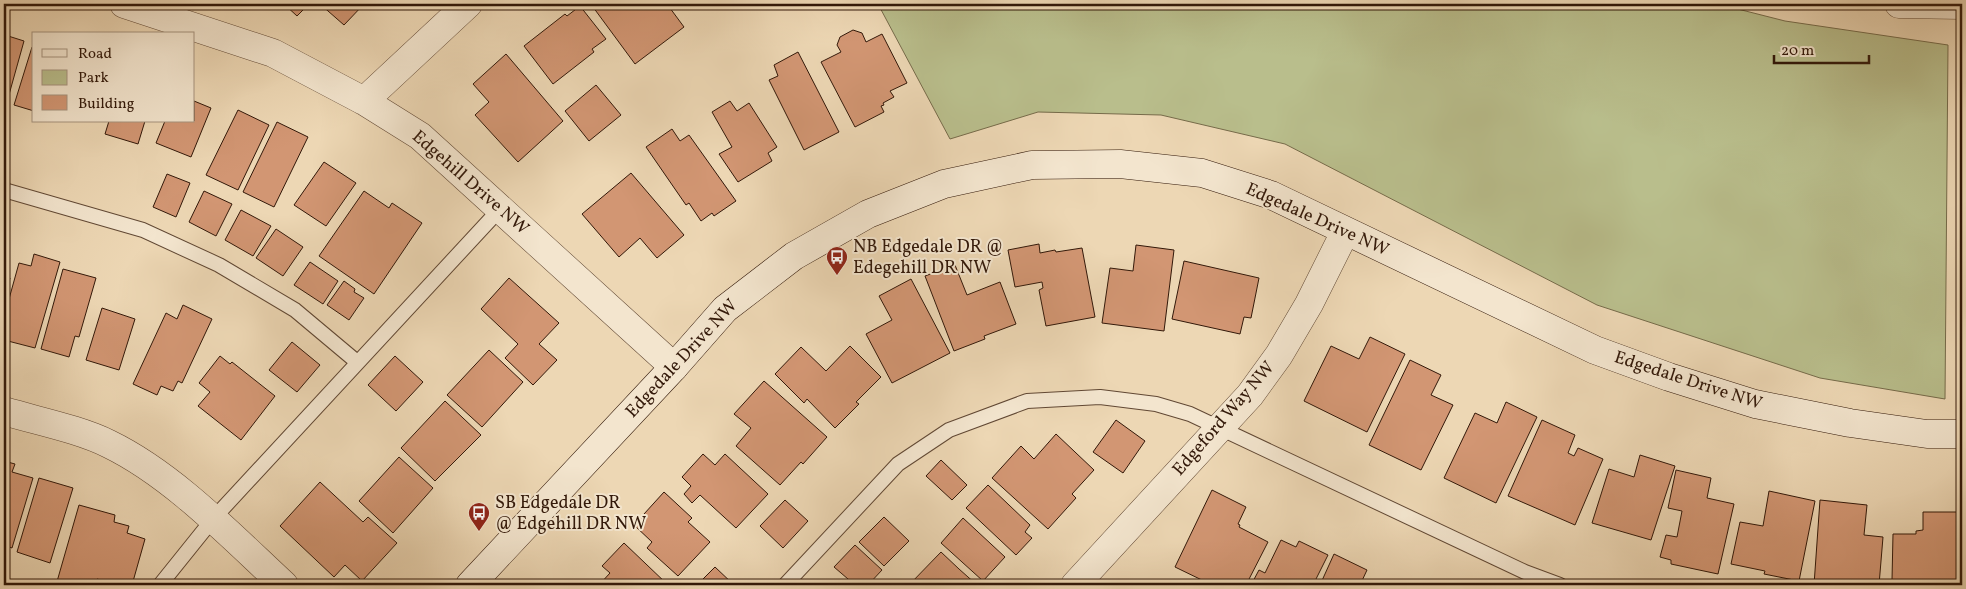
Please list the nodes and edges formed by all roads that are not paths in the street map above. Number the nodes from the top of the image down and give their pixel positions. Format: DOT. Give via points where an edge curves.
graph roads {
  1 [pos="124,4"];
  2 [pos="468,4"];
  3 [pos="1899,4"];
  4 [pos="1962,5"];
  5 [pos="364,101"];
  6 [pos="4,190"];
  7 [pos="500,208"];
  8 [pos="1345,232"];
  9 [pos="357,362"];
  10 [pos="674,366"];
  11 [pos="4,411"];
  12 [pos="1220,427"];
  13 [pos="1962,434"];
  14 [pos="213,519"];
  15 [pos="160,585"];
  16 [pos="284,585"];
  17 [pos="470,585"];
  18 [pos="785,585"];
  19 [pos="1075,585"];
  20 [pos="1560,585"];
  1 -- 5 [label="street, Edgehill Drive NW" via="273,53"];
  2 -- 5 [label="street"];
  3 -- 4 [label="street"];
  5 -- 7 [label="street, Edgehill Drive NW" via="420,136"];
  6 -- 9 [label="lane" via="143,230 219,265 295,310"];
  7 -- 9 [label="lane"];
  7 -- 10 [label="street, Edgehill Drive NW"];
  8 -- 10 [label="street, Edgedale Drive NW" via="1271,195 1202,173 1120,164 1032,166 944,184 868,214 794,256 725,309"];
  8 -- 12 [label="street, Edgeford Way NW" via="1279,355 1250,395"];
  8 -- 13 [label="street, Edgedale Drive NW" via="1594,350 1669,377 1755,404 1850,423 1927,434"];
  9 -- 14 [label="lane"];
  10 -- 17 [label="street, Edgedale Drive NW"];
  11 -- 14 [label="street" via="109,444 146,466"];
  12 -- 18 [label="lane" via="1156,404 1100,397 1027,401 990,414 949,430 898,464"];
  12 -- 19 [label="street, Edgeford Way NW"];
  12 -- 20 [label="lane" via="1525,572"];
  14 -- 15 [label="lane"];
  14 -- 16 [label="street"];
}
